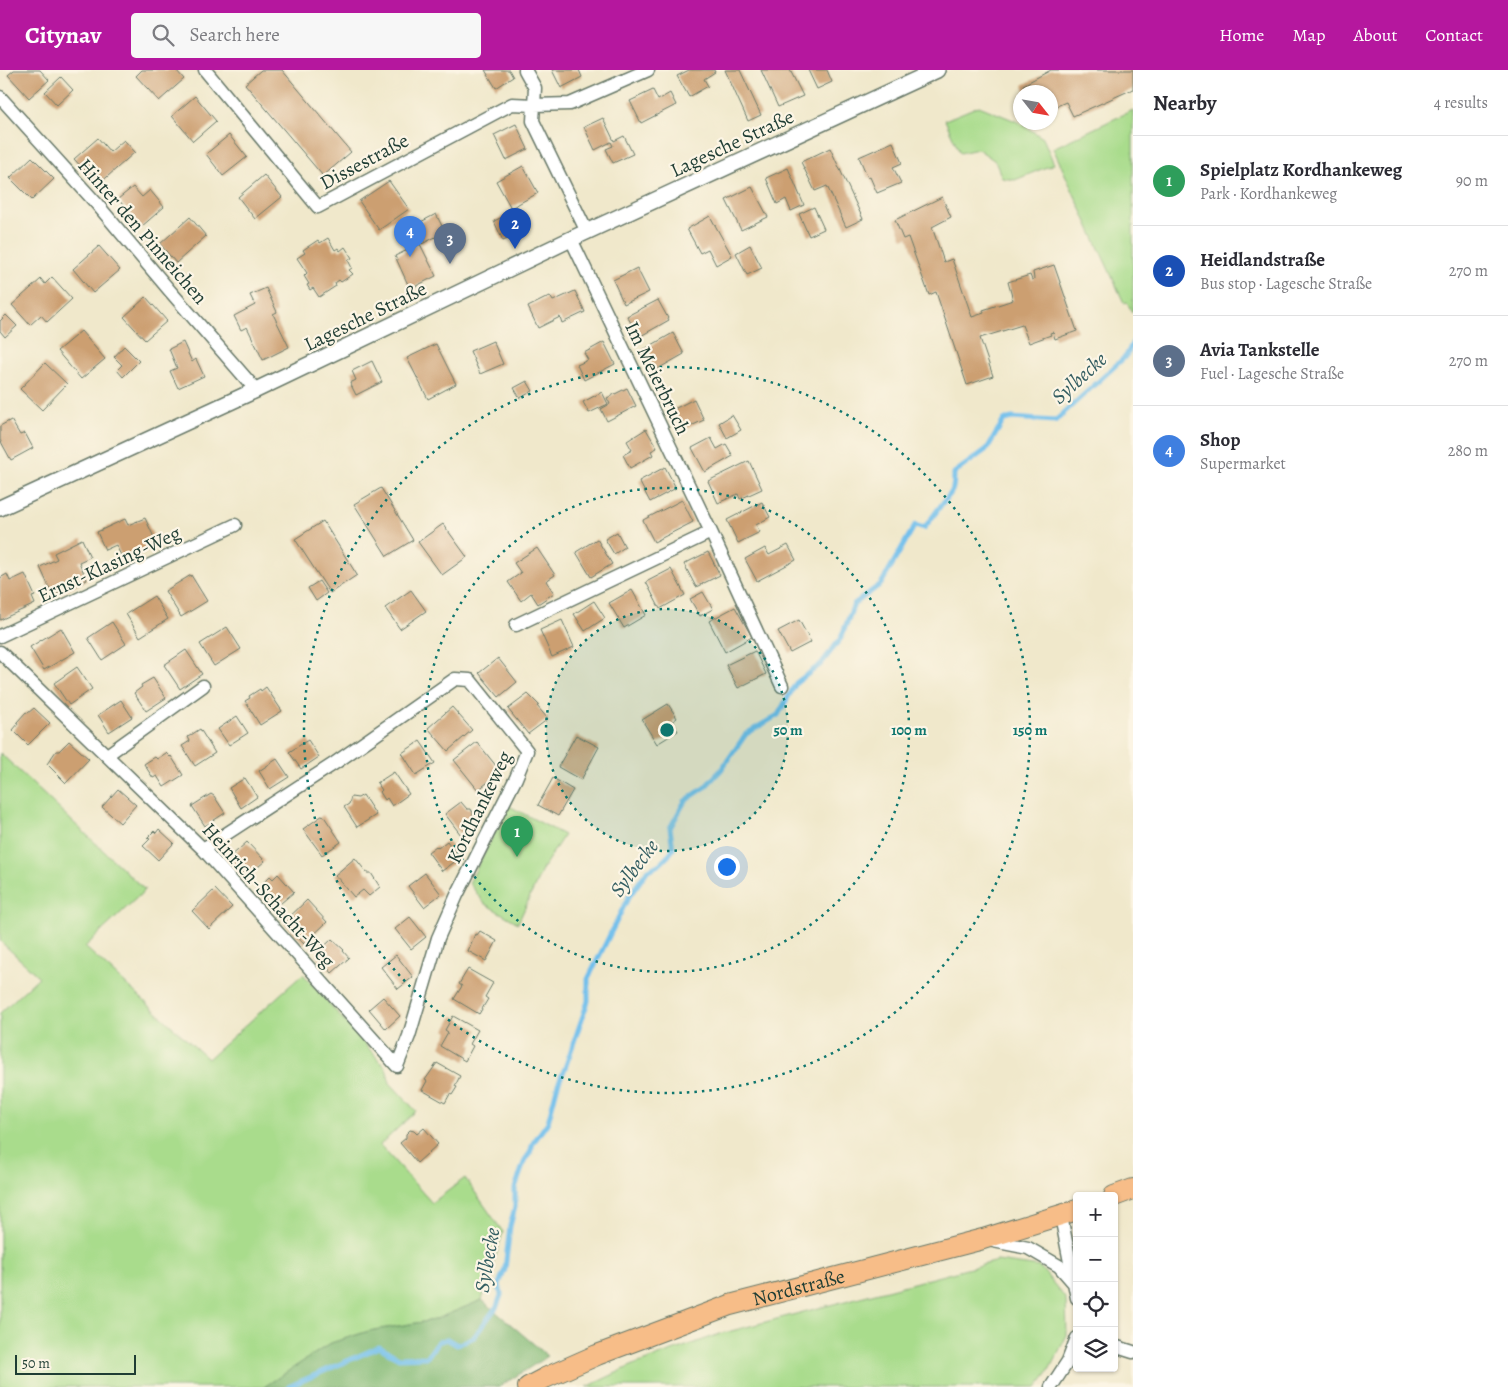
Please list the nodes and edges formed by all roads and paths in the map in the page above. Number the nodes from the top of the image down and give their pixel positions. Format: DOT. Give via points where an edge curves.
graph roads {
  1 [pos="205,70"];
  2 [pos="525,70"];
  3 [pos="648,70"];
  4 [pos="937,70"];
  5 [pos="0,97"];
  6 [pos="534,105"];
  7 [pos="587,232"];
  8 [pos="571,240"];
  9 [pos="256,390"];
  10 [pos="0,508"];
  11 [pos="234,525"];
  12 [pos="711,532"];
  13 [pos="516,625"];
  14 [pos="0,636"];
  15 [pos="0,652"];
  16 [pos="203,686"];
  17 [pos="782,686"];
  18 [pos="107,755"];
  19 [pos="203,849"];
  20 [pos="397,1066"];
  21 [pos="1133,1189"];
  22 [pos="1118,1195"];
  23 [pos="1069,1213"];
  24 [pos="983,1239"];
  25 [pos="1073,1282"];
  26 [pos="1118,1347"];
  27 [pos="1073,1348"];
  28 [pos="1133,1352"];
  29 [pos="528,1387"];
  30 [pos="1051,1387"];
  1 -- 6 [label="street, Dissestraße" via="318,207 512,104"];
  2 -- 6 [label="street" via="535,88"];
  3 -- 6 [label="street" via="570,104"];
  4 -- 7 [label="street, Lagesche Straße"];
  5 -- 9 [label="street, Hinter den Pinneichen" via="96,202"];
  6 -- 7 [label="street" via="533,121"];
  7 -- 8 [label="street, Lagesche Straße"];
  8 -- 9 [label="street, Lagesche Straße"];
  8 -- 12 [label="street, Im Meierbruch"];
  9 -- 10 [label="street, Lagesche Straße"];
  11 -- 14 [label="street, Ernst-Klasing-Weg"];
  12 -- 13 [label="street"];
  12 -- 17 [label="street, Im Meierbruch"];
  15 -- 18 [label="street, Heinrich-Schacht-Weg"];
  16 -- 18 [label="street"];
  18 -- 19 [label="street, Heinrich-Schacht-Weg"];
  19 -- 20 [label="street, Heinrich-Schacht-Weg"];
  19 -- 20 [label="street, Kordhankeweg" via="335,763 455,679 470,680 527,751 438,938"];
  21 -- 22 [label="main road"];
  23 -- 24 [label="main road, Nordstraße"];
  23 -- 25 [label="street"];
  24 -- 25 [label="street" via="1028,1248 1059,1266"];
  24 -- 29 [label="main road, Nordstraße" via="730,1305 597,1354"];
  26 -- 28 [label="street"];
  27 -- 30 [label="street"];
}
